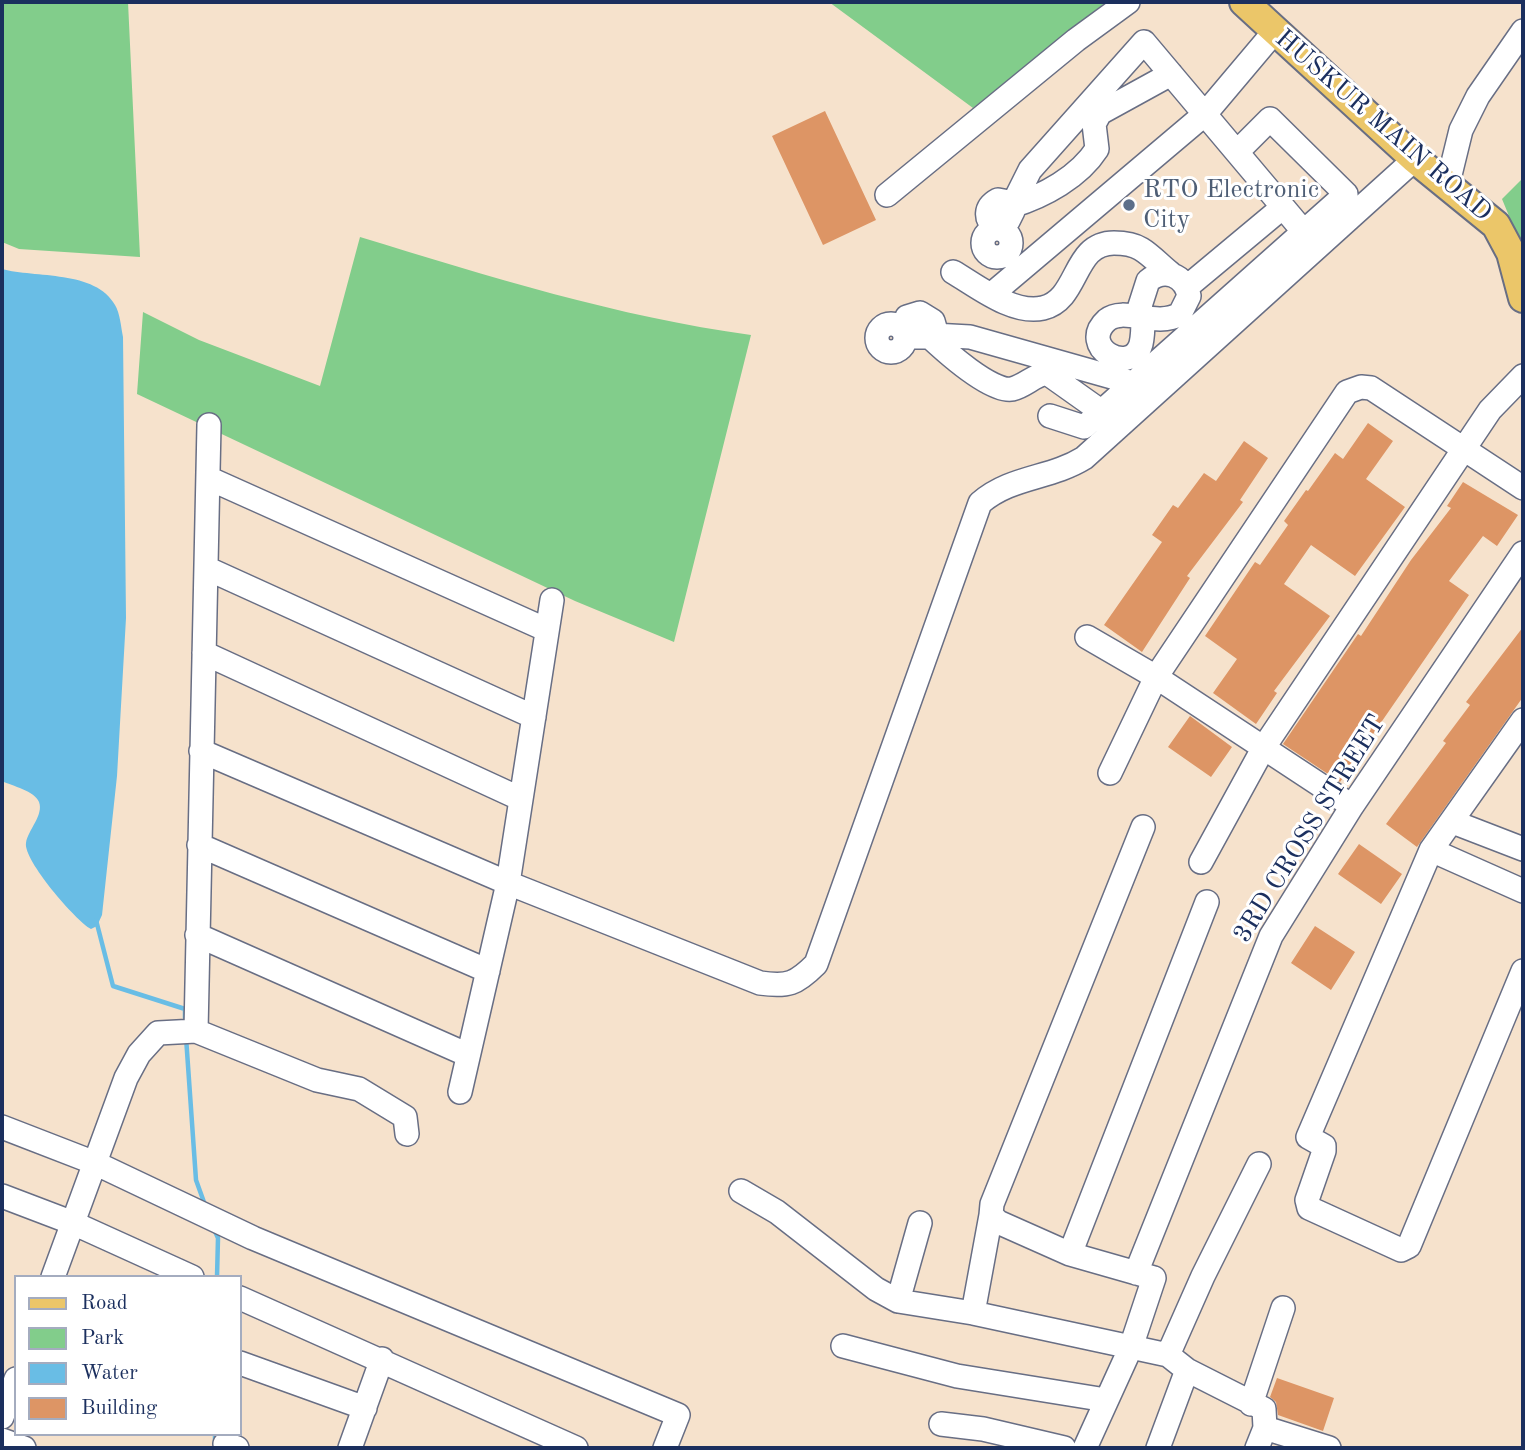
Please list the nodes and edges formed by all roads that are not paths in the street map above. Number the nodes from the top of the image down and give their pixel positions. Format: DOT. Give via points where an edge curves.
graph roads {
  1 [pos="1128,2"];
  2 [pos="1244,2"];
  3 [pos="1275,31"];
  4 [pos="1523,31"];
  5 [pos="1171,74"];
  6 [pos="1205,114"];
  7 [pos="1046,150"];
  8 [pos="1237,152"];
  9 [pos="1415,159"];
  10 [pos="1079,170"];
  11 [pos="1448,183"];
  12 [pos="887,195"];
  13 [pos="1012,206"];
  14 [pos="1283,206"];
  15 [pos="996,228"];
  16 [pos="1304,232"];
  17 [pos="953,272"];
  18 [pos="1178,280"];
  19 [pos="1522,282"];
  20 [pos="992,294"];
  21 [pos="903,329"];
  22 [pos="931,336"];
  23 [pos="1001,345"];
  24 [pos="1523,376"];
  25 [pos="985,379"];
  26 [pos="1133,383"];
  27 [pos="1102,412"];
  28 [pos="1050,416"];
  29 [pos="209,425"];
  30 [pos="1464,449"];
  31 [pos="208,478"];
  32 [pos="1523,488"];
  33 [pos="1523,553"];
  34 [pos="206,568"];
  35 [pos="552,600"];
  36 [pos="547,630"];
  37 [pos="1087,637"];
  38 [pos="204,653"];
  39 [pos="1156,677"];
  40 [pos="534,717"];
  41 [pos="1523,720"];
  42 [pos="1264,747"];
  43 [pos="201,751"];
  44 [pos="1110,773"];
  45 [pos="521,799"];
  46 [pos="1352,806"];
  47 [pos="1452,822"];
  48 [pos="1143,828"];
  49 [pos="200,845"];
  50 [pos="1523,849"];
  51 [pos="1431,850"];
  52 [pos="1201,862"];
  53 [pos="508,883"];
  54 [pos="1523,891"];
  55 [pos="1207,902"];
  56 [pos="197,935"];
  57 [pos="488,971"];
  58 [pos="1523,971"];
  59 [pos="196,1031"];
  60 [pos="468,1055"];
  61 [pos="460,1092"];
  62 [pos="2,1127"];
  63 [pos="407,1134"];
  64 [pos="95,1163"];
  65 [pos="1259,1164"];
  66 [pos="741,1191"];
  67 [pos="2,1196"];
  68 [pos="991,1216"];
  69 [pos="73,1223"];
  70 [pos="920,1223"];
  71 [pos="1070,1254"];
  72 [pos="1136,1273"];
  73 [pos="54,1275"];
  74 [pos="188,1275"];
  75 [pos="242,1299"];
  76 [pos="898,1301"];
  77 [pos="1283,1308"];
  78 [pos="973,1313"];
  79 [pos="843,1346"];
  80 [pos="1131,1347"];
  81 [pos="1168,1355"];
  82 [pos="382,1359"];
  83 [pos="242,1364"];
  84 [pos="1187,1370"];
  85 [pos="14,1384"];
  86 [pos="1107,1401"];
  87 [pos="1251,1404"];
  88 [pos="365,1408"];
  89 [pos="2,1417"];
  90 [pos="941,1424"];
  91 [pos="1261,1438"];
  92 [pos="2,1440"];
  93 [pos="24,1448"];
  94 [pos="350,1448"];
  95 [pos="576,1448"];
  96 [pos="665,1448"];
  97 [pos="1065,1448"];
  98 [pos="1085,1448"];
  99 [pos="1158,1448"];
  100 [pos="1329,1448"];
  1 -- 12 [label="street"];
  2 -- 3 [label="main road, HUSKUR MAIN ROAD"];
  3 -- 6 [label="street"];
  3 -- 9 [label="main road, HUSKUR MAIN ROAD"];
  4 -- 11 [label="street" via="1478,96 1461,130"];
  5 -- 6 [label="street"];
  5 -- 7 [label="street" via="1144,42"];
  5 -- 10 [label="street" via="1096,117 1097,149"];
  6 -- 8 [label="street"];
  6 -- 20 [label="street"];
  7 -- 10 [label="street" via="1064,155"];
  7 -- 13 [label="street"];
  8 -- 14 [label="street"];
  8 -- 16 [label="street" via="1270,119 1346,194"];
  9 -- 11 [label="main road, HUSKUR MAIN ROAD"];
  9 -- 53 [label="street" via="1084,458 1057,472 1013,482 980,503 816,964 799,981 779,986 760,983"];
  10 -- 13 [label="street" via="1046,204"];
  11 -- 19 [label="main road, HUSKUR MAIN ROAD" via="1496,225"];
  13 -- 15 [label="street" via="999,200 990,205 987,218"];
  14 -- 16 [label="street"];
  14 -- 18 [label="street"];
  16 -- 26 [label="street"];
  17 -- 20 [label="street"];
  18 -- 18 [label="street" via="1187,304 1180,314 1160,321 1143,317 1140,306 1148,281 1160,274"];
  18 -- 20 [label="street" via="1140,248 1104,243 1083,259 1059,301 1027,308"];
  21 -- 22 [label="street" via="913,337"];
  22 -- 23 [label="street" via="970,337"];
  22 -- 25 [label="street" via="951,357"];
  23 -- 25 [label="street" via="995,371"];
  23 -- 26 [label="street"];
  24 -- 30 [label="street" via="1490,410"];
  25 -- 27 [label="street" via="999,388 1014,389 1040,374 1053,375"];
  26 -- 27 [label="street"];
  27 -- 28 [label="street" via="1084,427"];
  29 -- 31 [label="street"];
  30 -- 32 [label="street"];
  30 -- 39 [label="street" via="1371,388 1347,392"];
  30 -- 42 [label="street"];
  31 -- 34 [label="street"];
  31 -- 36 [label="street"];
  33 -- 46 [label="street, 3RD CROSS STREET"];
  34 -- 38 [label="street"];
  34 -- 40 [label="street"];
  35 -- 36 [label="street"];
  36 -- 40 [label="street"];
  37 -- 39 [label="street"];
  38 -- 43 [label="street"];
  38 -- 45 [label="street"];
  39 -- 42 [label="street"];
  39 -- 44 [label="street"];
  40 -- 45 [label="street"];
  41 -- 47 [label="street"];
  42 -- 46 [label="street"];
  42 -- 52 [label="street"];
  43 -- 49 [label="street"];
  43 -- 53 [label="street"];
  45 -- 53 [label="street"];
  46 -- 72 [label="street, 3RD CROSS STREET" via="1271,936"];
  47 -- 50 [label="street"];
  47 -- 51 [label="street"];
  48 -- 68 [label="street"];
  49 -- 56 [label="street"];
  49 -- 57 [label="street"];
  51 -- 54 [label="street"];
  51 -- 58 [label="street" via="1308,1137 1324,1146 1307,1200 1309,1209 1401,1250 1409,1246"];
  53 -- 57 [label="street"];
  55 -- 71 [label="street"];
  56 -- 59 [label="street"];
  56 -- 60 [label="street"];
  57 -- 60 [label="street"];
  59 -- 63 [label="street" via="317,1080 359,1089 405,1117"];
  59 -- 64 [label="street" via="158,1033 139,1055"];
  60 -- 61 [label="street"];
  62 -- 64 [label="street"];
  64 -- 69 [label="street"];
  64 -- 96 [label="street" via="253,1238 678,1415"];
  65 -- 81 [label="street"];
  66 -- 76 [label="street" via="778,1212"];
  67 -- 69 [label="street"];
  68 -- 71 [label="street"];
  68 -- 78 [label="street"];
  69 -- 73 [label="street"];
  69 -- 74 [label="street"];
  70 -- 76 [label="street"];
  71 -- 72 [label="street"];
  72 -- 80 [label="street" via="1154,1278"];
  75 -- 82 [label="street"];
  76 -- 78 [label="street"];
  77 -- 87 [label="street"];
  78 -- 80 [label="street"];
  79 -- 86 [label="street" via="957,1377"];
  80 -- 81 [label="street"];
  80 -- 86 [label="street"];
  81 -- 84 [label="street"];
  82 -- 88 [label="street"];
  82 -- 95 [label="street"];
  83 -- 88 [label="street"];
  84 -- 87 [label="street"];
  84 -- 99 [label="street"];
  85 -- 89 [label="street"];
  86 -- 98 [label="street"];
  87 -- 91 [label="street" via="1264,1409"];
  88 -- 94 [label="street"];
  90 -- 97 [label="street"];
  91 -- 100 [label="street"];
  92 -- 93 [label="street"];
}
